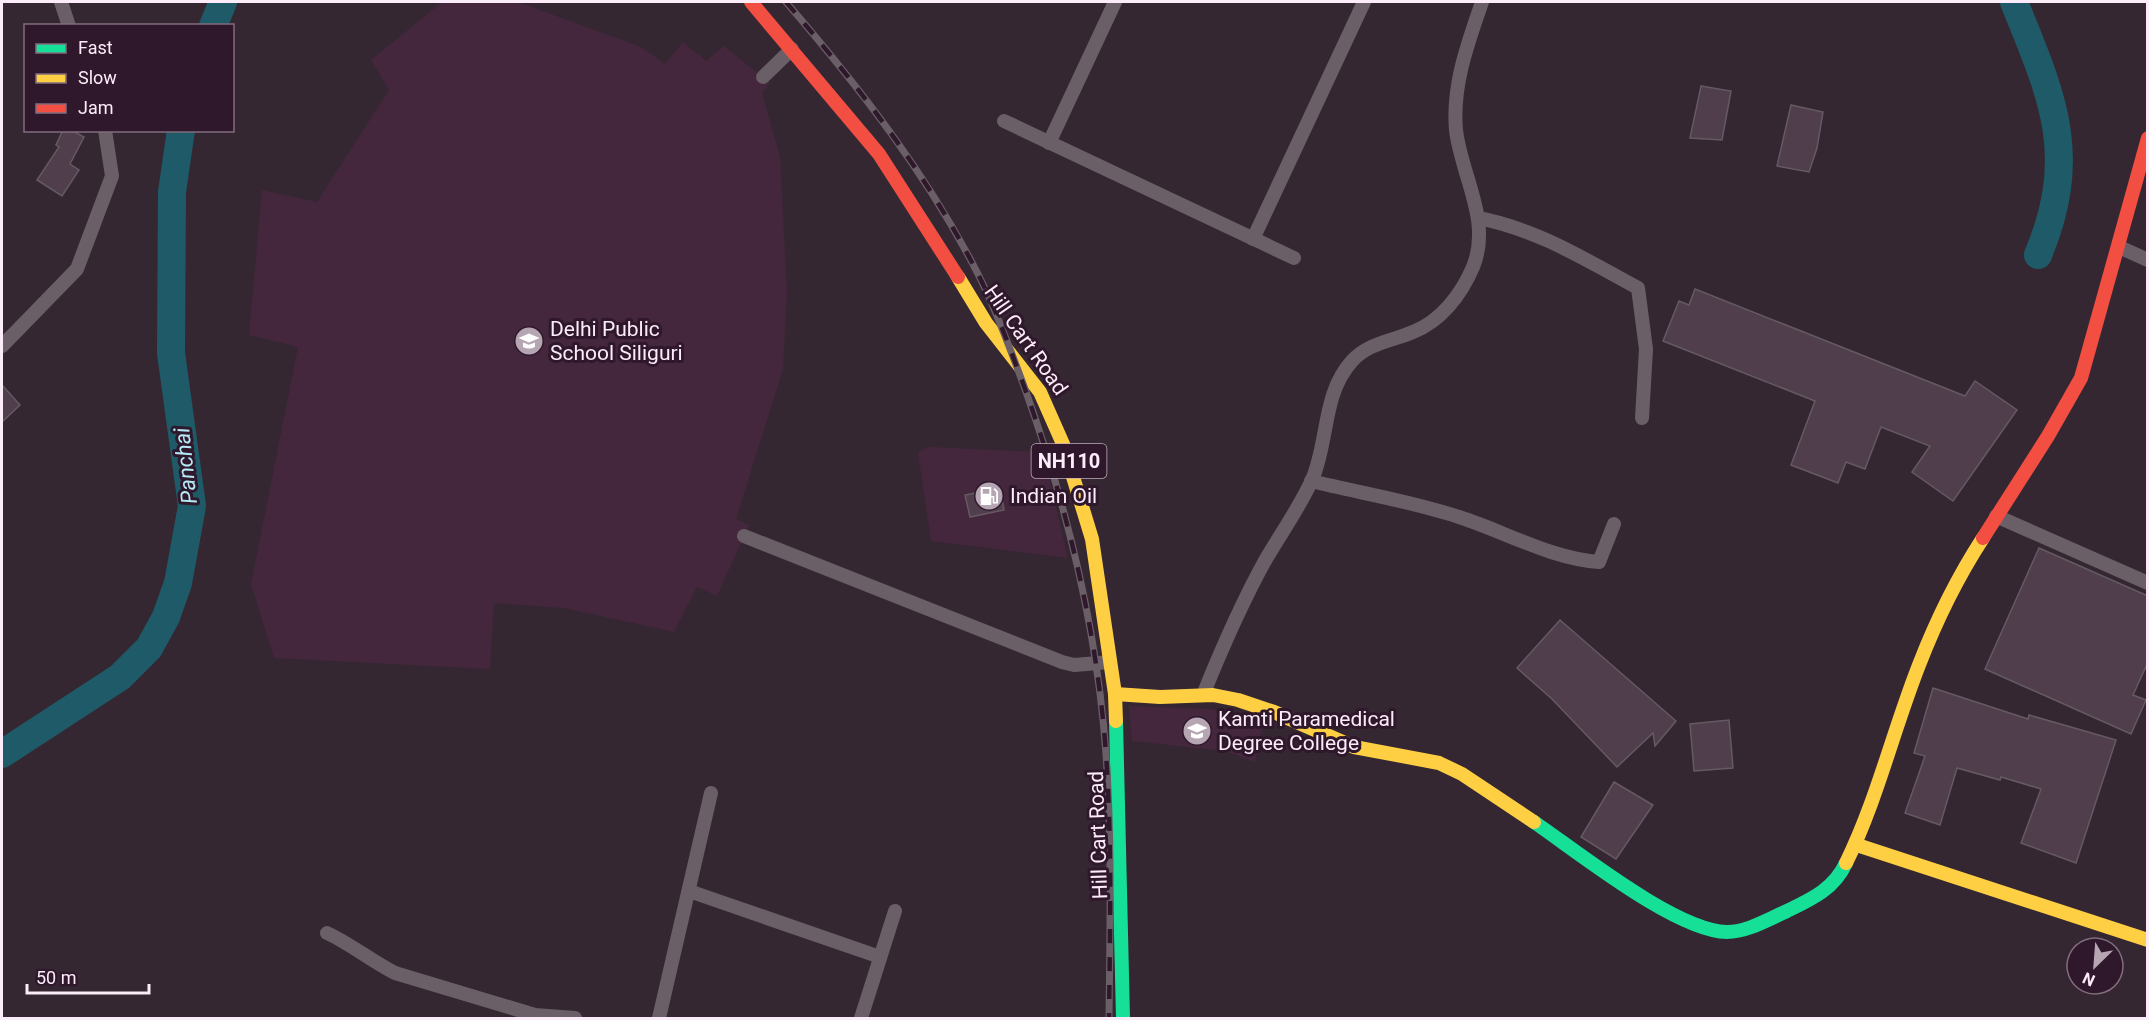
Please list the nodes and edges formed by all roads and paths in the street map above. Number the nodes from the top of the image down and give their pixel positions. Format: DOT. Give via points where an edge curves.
graph roads {
  1 [pos="61,2"];
  2 [pos="751,2"];
  3 [pos="1115,2"];
  4 [pos="1364,2"];
  5 [pos="1482,2"];
  6 [pos="68,24"];
  7 [pos="792,49"];
  8 [pos="763,77"];
  9 [pos="1004,122"];
  10 [pos="105,132"];
  11 [pos="2148,138"];
  12 [pos="1049,143"];
  13 [pos="1478,218"];
  14 [pos="1253,239"];
  15 [pos="2119,247"];
  16 [pos="1294,258"];
  17 [pos="2148,260"];
  18 [pos="2,346"];
  19 [pos="1642,418"];
  20 [pos="1311,481"];
  21 [pos="1996,516"];
  22 [pos="1614,524"];
  23 [pos="744,536"];
  24 [pos="2148,583"];
  25 [pos="1110,662"];
  26 [pos="1114,694"];
  27 [pos="1203,695"];
  28 [pos="711,793"];
  29 [pos="1857,845"];
  30 [pos="688,891"];
  31 [pos="895,911"];
  32 [pos="327,933"];
  33 [pos="2148,940"];
  34 [pos="880,957"];
  35 [pos="534,1017"];
  36 [pos="575,1018"];
  37 [pos="659,1018"];
  38 [pos="861,1018"];
  39 [pos="1123,1018"];
  1 -- 6 [label="street"];
  2 -- 7 [label="main road, Hill Cart Road / NH110"];
  3 -- 12 [label="street"];
  4 -- 14 [label="street"];
  5 -- 13 [label="street" via="1460,69 1456,99 1460,153"];
  7 -- 8 [label="street"];
  7 -- 25 [label="main road, Hill Cart Road / NH110" via="879,154 986,323 1040,392 1063,444 1087,519"];
  9 -- 12 [label="street"];
  10 -- 18 [label="street" via="112,176 77,269"];
  11 -- 15 [label="main road"];
  12 -- 14 [label="street"];
  13 -- 19 [label="street" via="1552,241 1638,288 1647,349"];
  13 -- 20 [label="street" via="1479,245 1473,266 1448,308 1414,332 1366,349 1340,379 1332,396"];
  14 -- 16 [label="street"];
  15 -- 17 [label="street"];
  15 -- 21 [label="main road" via="2081,378"];
  20 -- 22 [label="street" via="1459,517 1575,560 1599,562"];
  20 -- 27 [label="street" via="1244,600"];
  21 -- 24 [label="street"];
  21 -- 29 [label="main road" via="1958,576 1935,626"];
  23 -- 25 [label="street" via="1062,663"];
  25 -- 26 [label="main road, Hill Cart Road / NH110"];
  26 -- 27 [label="main road"];
  26 -- 39 [label="main road, Hill Cart Road / NH110"];
  27 -- 29 [label="main road" via="1239,700 1354,747 1438,763 1462,774 1671,915 1691,924 1729,932 1753,926 1813,899 1830,887"];
  28 -- 30 [label="street"];
  29 -- 33 [label="main road"];
  30 -- 34 [label="street"];
  30 -- 37 [label="street"];
  31 -- 34 [label="street"];
  32 -- 35 [label="street" via="395,973"];
  34 -- 38 [label="street"];
  35 -- 36 [label="street"];
}
